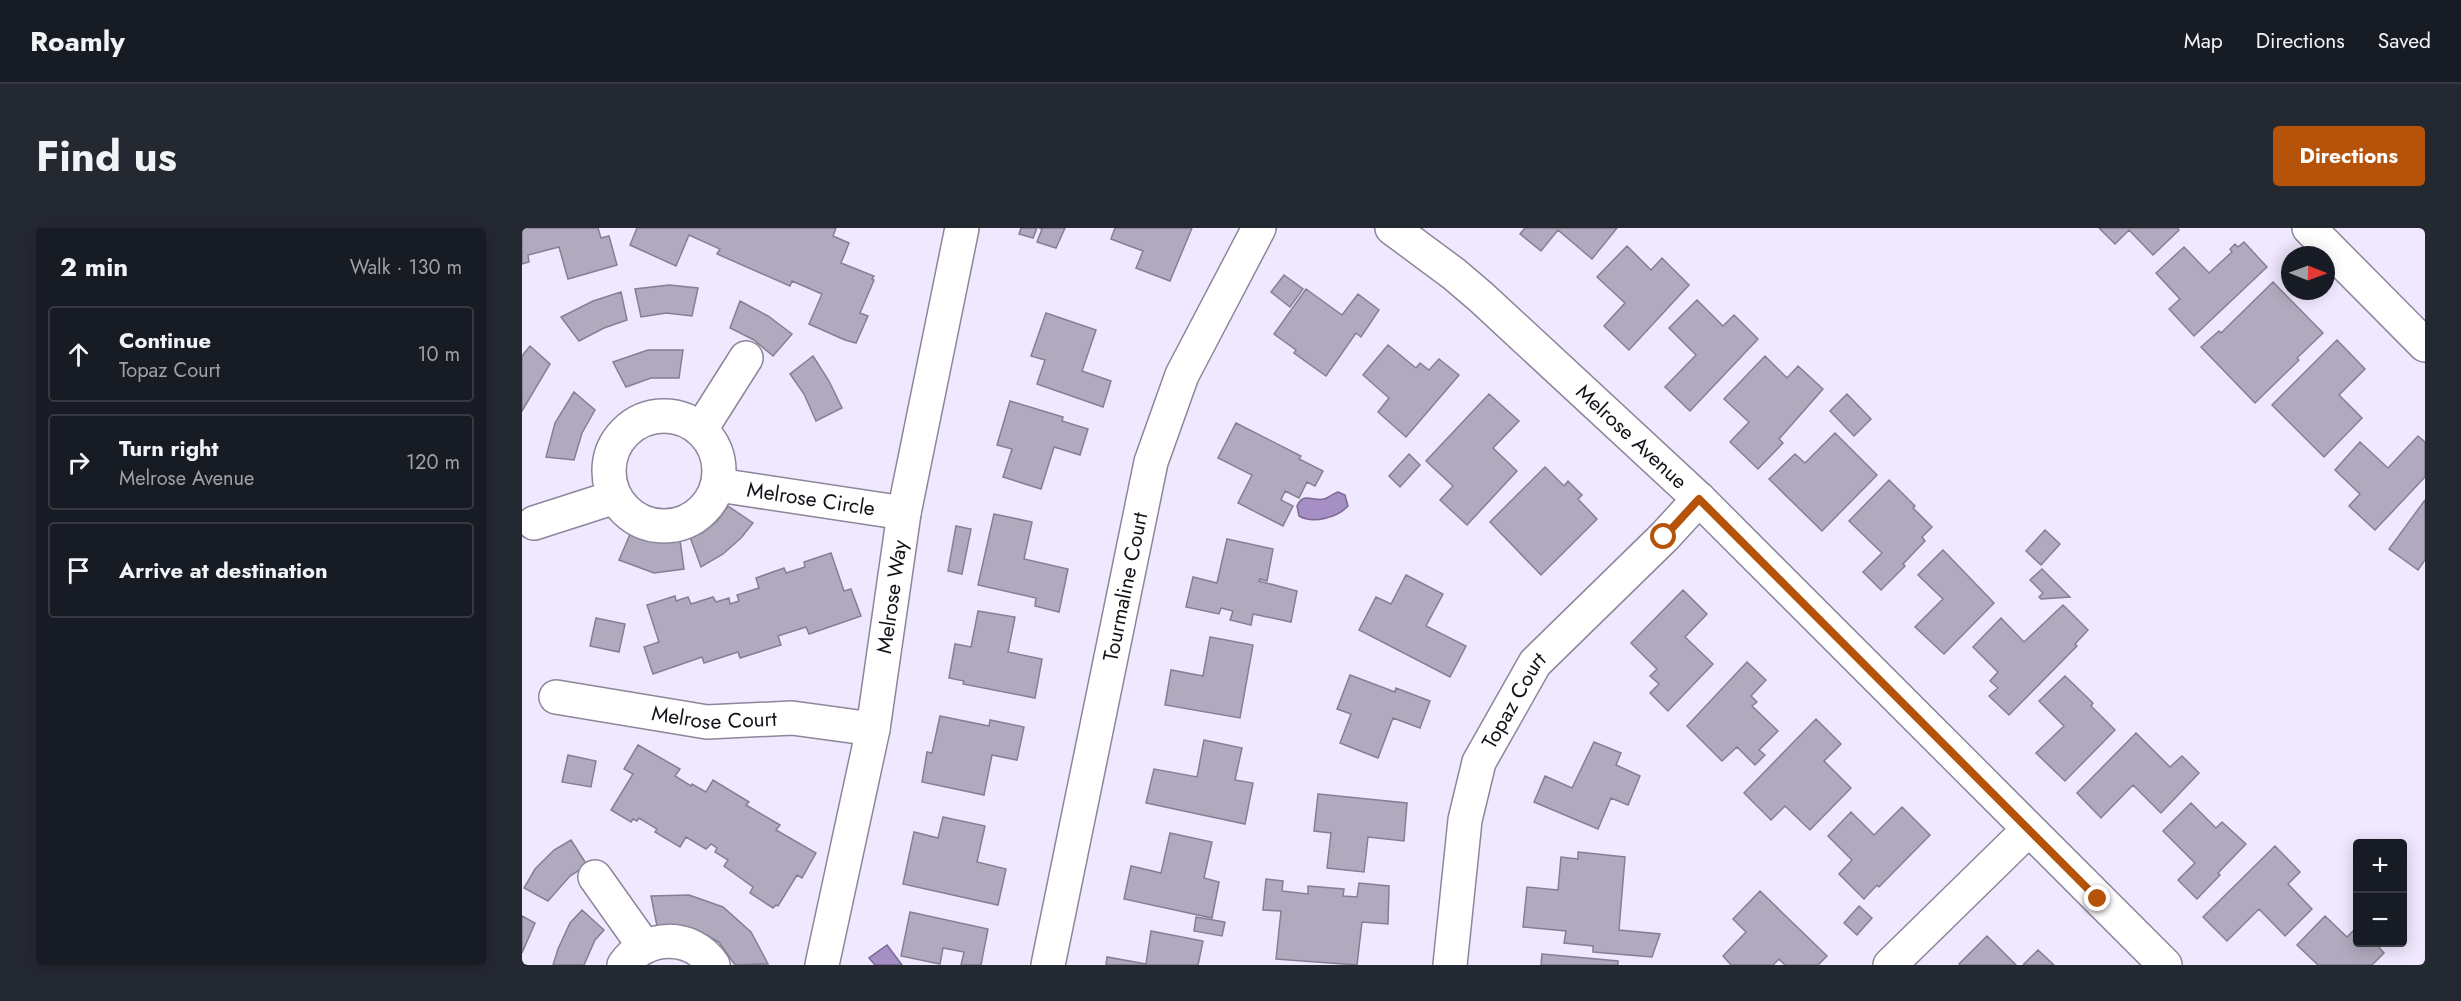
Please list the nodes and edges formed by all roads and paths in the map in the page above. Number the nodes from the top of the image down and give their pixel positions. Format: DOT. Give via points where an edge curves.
graph roads {
  1 [pos="963,228"];
  2 [pos="1259,228"];
  3 [pos="1392,228"];
  4 [pos="2309,228"];
  5 [pos="2425,345"];
  6 [pos="746,358"];
  7 [pos="701,429"];
  8 [pos="718,485"];
  9 [pos="615,497"];
  10 [pos="1699,499"];
  11 [pos="904,513"];
  12 [pos="534,523"];
  13 [pos="556,697"];
  14 [pos="873,729"];
  15 [pos="2028,830"];
  16 [pos="595,877"];
  17 [pos="634,956"];
  18 [pos="713,965"];
  19 [pos="822,965"];
  20 [pos="1048,965"];
  21 [pos="1450,965"];
  22 [pos="1890,965"];
  23 [pos="2165,965"];
  1 -- 11 [label="street, Melrose Way"];
  2 -- 20 [label="street, Tourmaline Court" via="1182,375 1151,462"];
  3 -- 10 [label="street, Melrose Avenue" via="1481,297"];
  4 -- 5 [label="street"];
  6 -- 7 [label="street"];
  7 -- 8 [label="street, Melrose Circle" via="717,454"];
  7 -- 9 [label="street" via="669,415 652,416 623,433 609,464"];
  8 -- 9 [label="street, Melrose Circle" via="710,502 696,516 680,524 642,522"];
  8 -- 11 [label="street, Melrose Circle"];
  9 -- 12 [label="street"];
  10 -- 15 [label="street, Melrose Avenue"];
  10 -- 21 [label="street, Topaz Court" via="1535,663 1479,762 1465,820"];
  11 -- 14 [label="street, Melrose Way"];
  13 -- 14 [label="street, Melrose Court" via="707,722 792,718"];
  14 -- 19 [label="street, Melrose Way"];
  15 -- 22 [label="street"];
  15 -- 23 [label="street, Melrose Avenue"];
  16 -- 17 [label="street"];
  17 -- 18 [label="street" via="661,941 678,941 695,947"];
}
